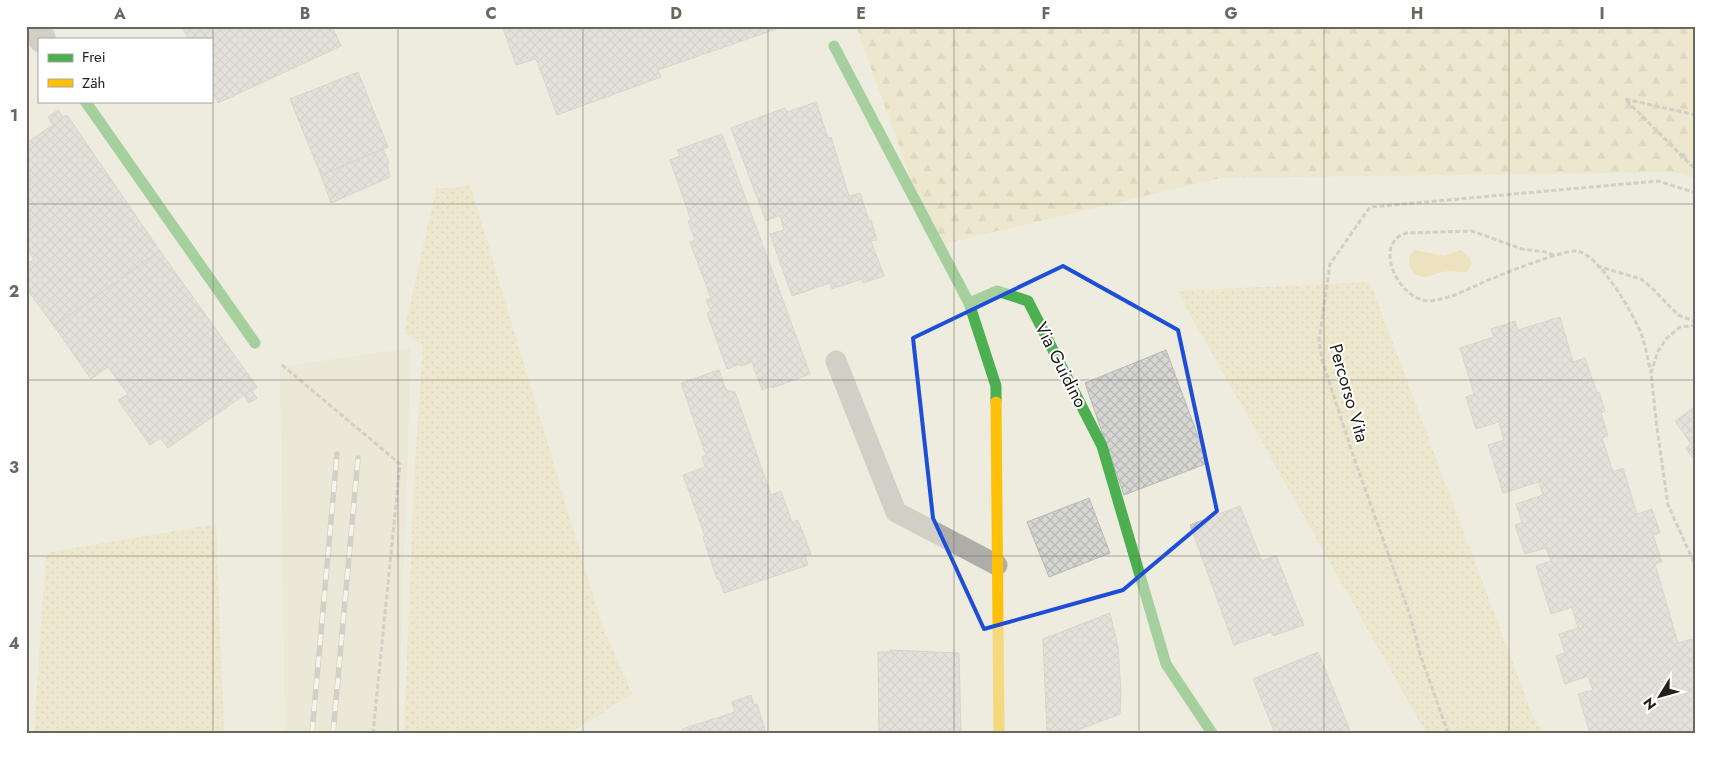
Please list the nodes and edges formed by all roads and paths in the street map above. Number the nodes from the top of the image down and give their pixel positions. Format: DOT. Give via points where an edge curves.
graph roads {
  1 [pos="34,26"];
  2 [pos="41,38"];
  3 [pos="834,46"];
  4 [pos="86,102"];
  5 [pos="1696,115"];
  6 [pos="1696,170"];
  7 [pos="1696,192"];
  8 [pos="1554,255"];
  9 [pos="1597,266"];
  10 [pos="969,303"];
  11 [pos="1696,323"];
  12 [pos="255,343"];
  13 [pos="836,361"];
  14 [pos="1651,373"];
  15 [pos="997,565"];
  16 [pos="1696,567"];
  17 [pos="373,733"];
  18 [pos="1000,733"];
  19 [pos="1212,733"];
  20 [pos="1448,733"];
  1 -- 2 [label="street"];
  3 -- 10 [label="street"];
  4 -- 12 [label="street"];
  5 -- 6 [label="path" via="1624,99"];
  7 -- 20 [label="path, Percorso Vita" via="1658,181 1370,207 1330,264 1319,340 1322,360"];
  8 -- 8 [label="path" via="1435,300 1423,300 1410,294 1400,285 1390,262 1394,240 1408,233 1472,232 1522,249"];
  8 -- 9 [label="path" via="1576,251 1586,254"];
  9 -- 11 [label="path" via="1641,279 1678,315"];
  9 -- 14 [label="path" via="1632,313"];
  10 -- 15 [label="street" via="996,386"];
  10 -- 19 [label="street, Via Guidino" via="998,291 1028,301 1102,446 1166,664"];
  11 -- 14 [label="path" via="1680,327 1666,338"];
  12 -- 17 [label="path" via="400,464"];
  13 -- 15 [label="lane" via="896,512"];
  14 -- 16 [label="path" via="1668,505"];
  15 -- 18 [label="street"];
}
